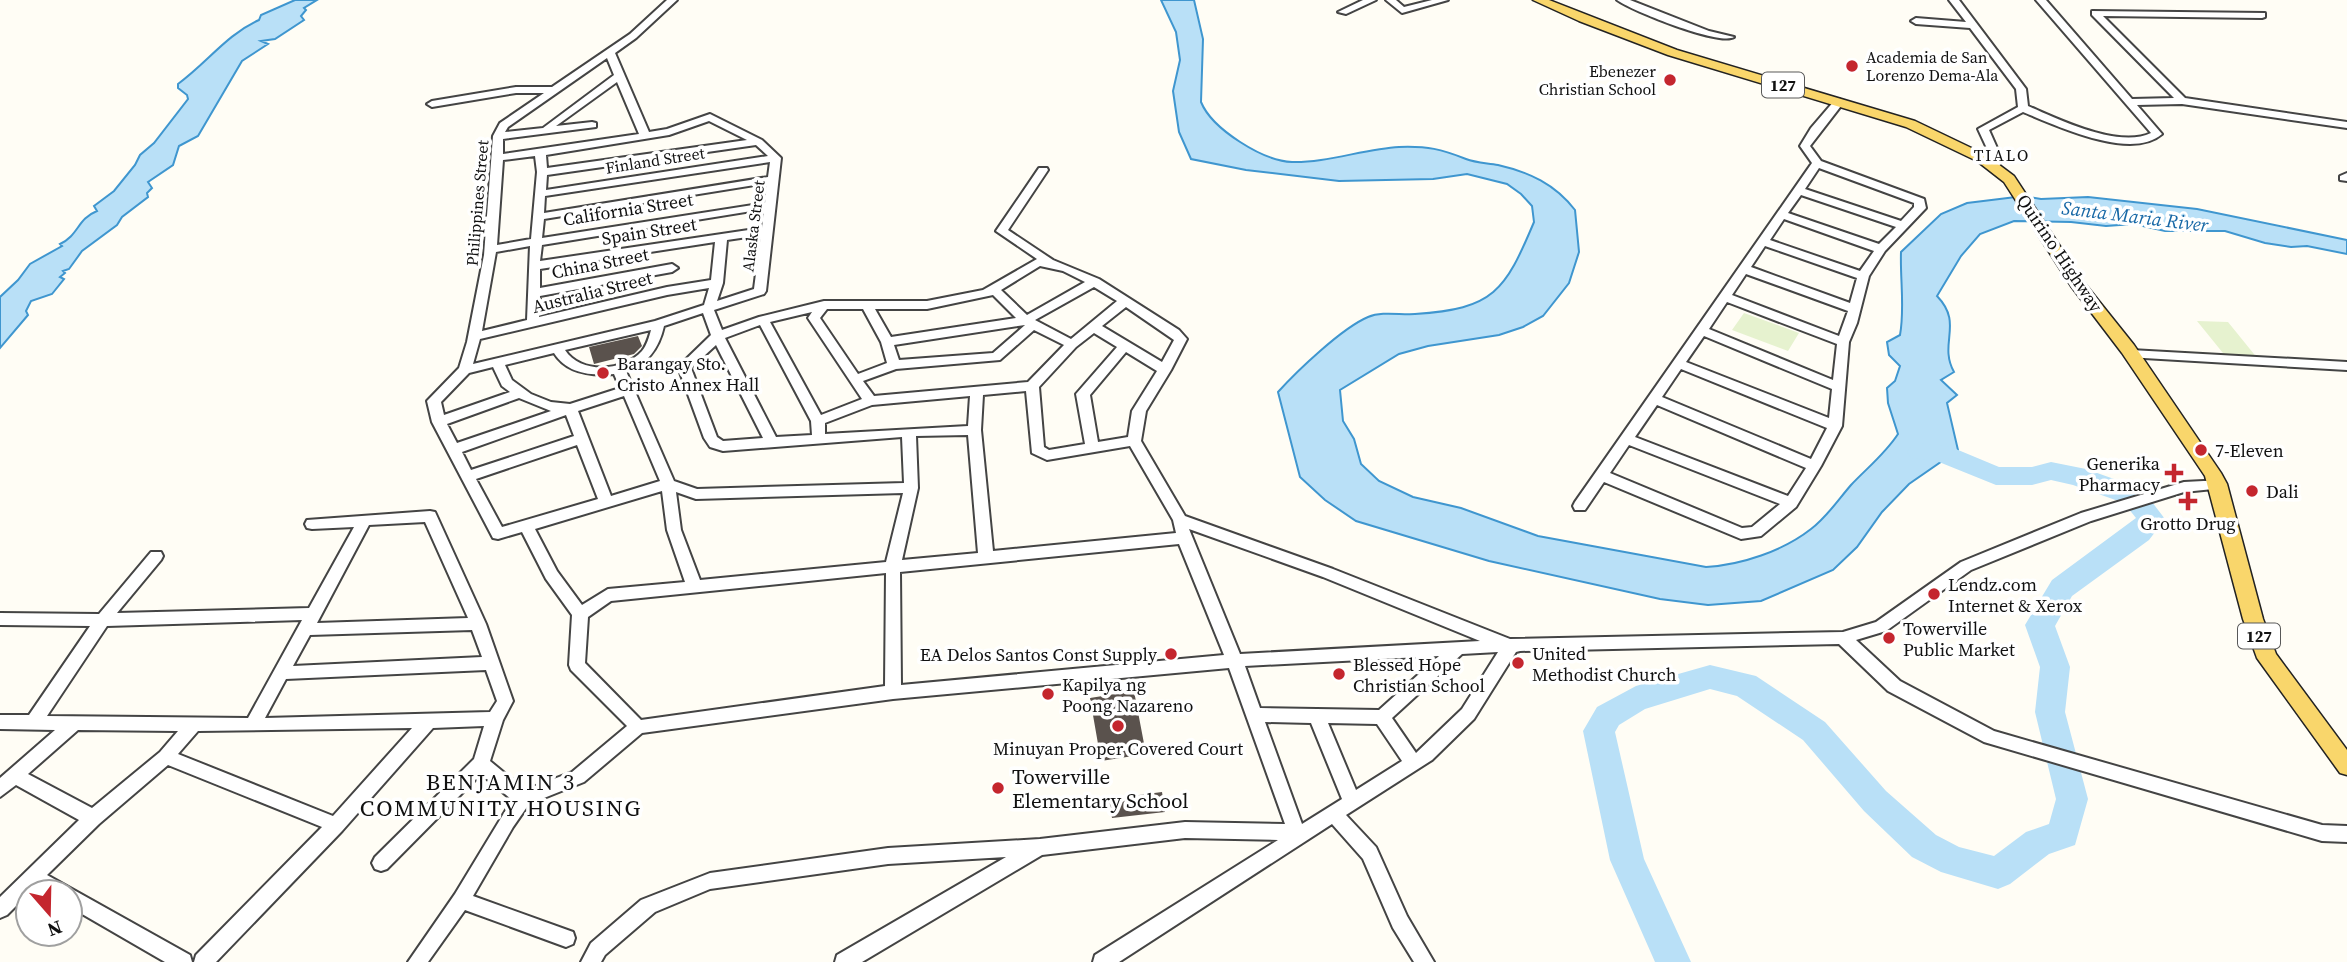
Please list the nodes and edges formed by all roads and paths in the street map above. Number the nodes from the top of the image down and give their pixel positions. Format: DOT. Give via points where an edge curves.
graph roads {
  1 [pos="672,0"];
  2 [pos="1371,0"];
  3 [pos="1391,0"];
  4 [pos="1443,0"];
  5 [pos="1539,0"];
  6 [pos="1622,0"];
  7 [pos="1954,0"];
  8 [pos="2041,0"];
  9 [pos="1343,12"];
  10 [pos="2262,15"];
  11 [pos="1916,21"];
  12 [pos="1973,25"];
  13 [pos="1729,37"];
  14 [pos="610,53"];
  15 [pos="620,75"];
  16 [pos="554,90"];
  17 [pos="583,100"];
  18 [pos="2182,101"];
  19 [pos="1839,102"];
  20 [pos="2129,102"];
  21 [pos="432,104"];
  22 [pos="2023,108"];
  23 [pos="592,125"];
  24 [pos="2347,125"];
  25 [pos="547,128"];
  26 [pos="645,135"];
  27 [pos="498,136"];
  28 [pos="758,142"];
  29 [pos="603,144"];
  30 [pos="540,151"];
  31 [pos="497,158"];
  32 [pos="776,158"];
  33 [pos="1817,163"];
  34 [pos="1996,167"];
  35 [pos="1043,170"];
  36 [pos="542,172"];
  37 [pos="775,179"];
  38 [pos="1797,190"];
  39 [pos="539,194"];
  40 [pos="771,205"];
  41 [pos="1780,214"];
  42 [pos="538,216"];
  43 [pos="1902,225"];
  44 [pos="769,230"];
  45 [pos="721,238"];
  46 [pos="536,241"];
  47 [pos="1764,242"];
  48 [pos="676,244"];
  49 [pos="491,249"];
  50 [pos="1881,249"];
  51 [pos="1047,260"];
  52 [pos="534,267"];
  53 [pos="672,268"];
  54 [pos="1744,269"];
  55 [pos="1863,276"];
  56 [pos="1095,282"];
  57 [pos="717,283"];
  58 [pos="994,289"];
  59 [pos="667,291"];
  60 [pos="535,293"];
  61 [pos="1725,297"];
  62 [pos="1124,302"];
  63 [pos="824,305"];
  64 [pos="868,307"];
  65 [pos="1854,309"];
  66 [pos="708,310"];
  67 [pos="763,320"];
  68 [pos="533,324"];
  69 [pos="658,324"];
  70 [pos="1028,324"];
  71 [pos="1093,326"];
  72 [pos="1702,331"];
  73 [pos="476,336"];
  74 [pos="718,336"];
  75 [pos="887,342"];
  76 [pos="1843,342"];
  77 [pos="1072,344"];
  78 [pos="1124,347"];
  79 [pos="558,349"];
  80 [pos="2131,354"];
  81 [pos="497,362"];
  82 [pos="1678,363"];
  83 [pos="894,365"];
  84 [pos="2347,366"];
  85 [pos="465,370"];
  86 [pos="619,370"];
  87 [pos="1165,370"];
  88 [pos="855,380"];
  89 [pos="1032,386"];
  90 [pos="1839,387"];
  91 [pos="627,390"];
  92 [pos="977,392"];
  93 [pos="521,393"];
  94 [pos="1656,399"];
  95 [pos="870,401"];
  96 [pos="570,409"];
  97 [pos="818,421"];
  98 [pos="439,422"];
  99 [pos="1835,426"];
  100 [pos="974,430"];
  101 [pos="909,432"];
  102 [pos="582,438"];
  103 [pos="820,439"];
  104 [pos="1628,439"];
  105 [pos="1134,441"];
  106 [pos="772,443"];
  107 [pos="1091,448"];
  108 [pos="455,449"];
  109 [pos="1814,466"];
  110 [pos="1601,475"];
  111 [pos="469,476"];
  112 [pos="668,484"];
  113 [pos="2218,484"];
  114 [pos="911,488"];
  115 [pos="606,500"];
  116 [pos="1791,503"];
  117 [pos="1580,506"];
  118 [pos="1180,520"];
  119 [pos="365,521"];
  120 [pos="312,524"];
  121 [pos="526,527"];
  122 [pos="1184,538"];
  123 [pos="156,555"];
  124 [pos="986,558"];
  125 [pos="893,565"];
  126 [pos="694,585"];
  127 [pos="580,614"];
  128 [pos="0,619"];
  129 [pos="103,620"];
  130 [pos="311,622"];
  131 [pos="478,624"];
  132 [pos="1843,638"];
  133 [pos="1511,646"];
  134 [pos="1457,649"];
  135 [pos="1235,662"];
  136 [pos="492,663"];
  137 [pos="282,673"];
  138 [pos="893,692"];
  139 [pos="1254,715"];
  140 [pos="1315,716"];
  141 [pos="1382,717"];
  142 [pos="495,719"];
  143 [pos="429,721"];
  144 [pos="75,722"];
  145 [pos="0,723"];
  146 [pos="33,723"];
  147 [pos="195,723"];
  148 [pos="253,725"];
  149 [pos="639,727"];
  150 [pos="166,757"];
  151 [pos="481,763"];
  152 [pos="1413,763"];
  153 [pos="2347,766"];
  154 [pos="15,776"];
  155 [pos="0,789"];
  156 [pos="523,799"];
  157 [pos="1352,801"];
  158 [pos="1332,813"];
  159 [pos="93,818"];
  160 [pos="336,825"];
  161 [pos="1299,832"];
  162 [pos="2347,834"];
  163 [pos="1040,847"];
  164 [pos="381,863"];
  165 [pos="32,877"];
  166 [pos="461,900"];
  167 [pos="84,905"];
  168 [pos="0,909"];
  169 [pos="566,938"];
  170 [pos="418,961"];
  171 [pos="183,962"];
  172 [pos="203,962"];
  173 [pos="590,962"];
  174 [pos="844,962"];
  175 [pos="1102,962"];
  176 [pos="1425,962"];
  1 -- 14 [label="street, Philippines Street"];
  2 -- 9 [label="street"];
  3 -- 4 [label="street" via="1402,10"];
  5 -- 19 [label="main road, Quirino Highway / 127" via="1661,49"];
  6 -- 13 [label="street" via="1707,34"];
  7 -- 12 [label="street"];
  8 -- 20 [label="street"];
  10 -- 18 [label="street" via="2095,13"];
  11 -- 12 [label="street"];
  12 -- 22 [label="street" via="2021,89"];
  14 -- 15 [label="street"];
  14 -- 16 [label="street, Philippines Street"];
  15 -- 17 [label="street"];
  15 -- 26 [label="street"];
  16 -- 21 [label="street" via="516,90"];
  16 -- 27 [label="street, Philippines Street" via="503,125"];
  17 -- 23 [label="street"];
  17 -- 25 [label="street"];
  18 -- 20 [label="street"];
  18 -- 24 [label="street"];
  19 -- 33 [label="street" via="1805,146"];
  19 -- 34 [label="main road, Quirino Highway / 127" via="1934,135"];
  20 -- 22 [label="street" via="2157,134 2154,137 2130,141 2076,131"];
  22 -- 34 [label="street" via="1983,128"];
  23 -- 25 [label="street"];
  23 -- 29 [label="street"];
  25 -- 27 [label="street"];
  26 -- 28 [label="street, Alaska Street" via="669,132 710,117"];
  26 -- 29 [label="street"];
  27 -- 31 [label="street, Philippines Street"];
  28 -- 32 [label="street, Alaska Street"];
  28 -- 36 [label="street"];
  29 -- 30 [label="street"];
  30 -- 31 [label="street"];
  30 -- 36 [label="street"];
  31 -- 49 [label="street, Philippines Street"];
  32 -- 37 [label="street, Alaska Street"];
  32 -- 39 [label="street, Finland Street"];
  33 -- 38 [label="street"];
  33 -- 43 [label="street" via="1920,201 1920,208"];
  34 -- 80 [label="main road, Quirino Highway / 127"];
  35 -- 51 [label="street" via="1002,232"];
  36 -- 39 [label="street"];
  37 -- 40 [label="street, Alaska Street"];
  37 -- 42 [label="street"];
  38 -- 41 [label="street"];
  38 -- 43 [label="street"];
  39 -- 42 [label="street"];
  40 -- 44 [label="street, Alaska Street"];
  40 -- 46 [label="street, California Street"];
  41 -- 47 [label="street"];
  41 -- 50 [label="street"];
  42 -- 46 [label="street"];
  43 -- 50 [label="street"];
  44 -- 45 [label="street, Spain Street"];
  44 -- 66 [label="street, Alaska Street" via="760,291"];
  45 -- 48 [label="street, Spain Street"];
  45 -- 57 [label="street"];
  46 -- 49 [label="street, California Street"];
  46 -- 52 [label="street"];
  47 -- 54 [label="street"];
  47 -- 55 [label="street"];
  48 -- 52 [label="street, Spain Street"];
  48 -- 53 [label="street"];
  49 -- 73 [label="street, Philippines Street"];
  50 -- 55 [label="street"];
  51 -- 56 [label="street"];
  51 -- 58 [label="street"];
  52 -- 60 [label="street"];
  53 -- 59 [label="street"];
  53 -- 60 [label="street, China Street"];
  54 -- 61 [label="street"];
  54 -- 65 [label="street"];
  55 -- 65 [label="street"];
  56 -- 62 [label="street"];
  56 -- 70 [label="street"];
  57 -- 59 [label="street, Australia Street"];
  57 -- 66 [label="street"];
  58 -- 64 [label="street" via="926,304"];
  58 -- 70 [label="street"];
  59 -- 68 [label="street, Australia Street"];
  60 -- 68 [label="street"];
  61 -- 72 [label="street"];
  61 -- 76 [label="street"];
  62 -- 71 [label="street"];
  62 -- 87 [label="street" via="1181,339"];
  63 -- 64 [label="street"];
  63 -- 67 [label="street"];
  63 -- 88 [label="street" via="814,318"];
  64 -- 75 [label="street"];
  65 -- 76 [label="street"];
  66 -- 69 [label="street"];
  66 -- 74 [label="street"];
  67 -- 74 [label="street"];
  67 -- 97 [label="street"];
  68 -- 73 [label="street, Australia Street"];
  69 -- 79 [label="street"];
  69 -- 86 [label="street" via="651,347"];
  70 -- 75 [label="street"];
  70 -- 77 [label="street"];
  70 -- 83 [label="street" via="996,357"];
  71 -- 77 [label="street"];
  71 -- 78 [label="street"];
  72 -- 82 [label="street"];
  72 -- 90 [label="street"];
  73 -- 85 [label="street, Philippines Street"];
  74 -- 106 [label="street"];
  74 -- 106 [label="street" via="684,366 711,438 723,446"];
  75 -- 83 [label="street"];
  76 -- 90 [label="street"];
  77 -- 89 [label="street"];
  78 -- 87 [label="street"];
  78 -- 107 [label="street" via="1083,394"];
  79 -- 81 [label="street"];
  79 -- 86 [label="street" via="567,362 591,370"];
  80 -- 84 [label="street"];
  80 -- 113 [label="main road, Quirino Highway / 127"];
  81 -- 85 [label="street"];
  81 -- 93 [label="street" via="507,383"];
  82 -- 94 [label="street"];
  82 -- 99 [label="street"];
  83 -- 88 [label="street"];
  85 -- 98 [label="street" via="435,401"];
  86 -- 91 [label="street"];
  87 -- 105 [label="street" via="1139,411"];
  88 -- 95 [label="street"];
  89 -- 92 [label="street"];
  89 -- 107 [label="street" via="1037,450 1047,455"];
  90 -- 99 [label="street"];
  91 -- 96 [label="street"];
  91 -- 112 [label="street"];
  92 -- 95 [label="street"];
  92 -- 100 [label="street"];
  93 -- 96 [label="street" via="549,406"];
  93 -- 98 [label="street"];
  94 -- 104 [label="street"];
  94 -- 109 [label="street"];
  95 -- 97 [label="street"];
  96 -- 102 [label="street"];
  96 -- 108 [label="street"];
  97 -- 103 [label="street"];
  98 -- 108 [label="street"];
  99 -- 109 [label="street"];
  100 -- 101 [label="street"];
  100 -- 124 [label="street"];
  101 -- 103 [label="street"];
  101 -- 114 [label="street"];
  102 -- 111 [label="street"];
  102 -- 115 [label="street"];
  103 -- 106 [label="street"];
  104 -- 110 [label="street"];
  104 -- 116 [label="street"];
  105 -- 107 [label="street"];
  105 -- 118 [label="street"];
  108 -- 111 [label="street"];
  109 -- 116 [label="street"];
  110 -- 116 [label="street" via="1741,534 1756,532"];
  110 -- 117 [label="street"];
  111 -- 121 [label="street" via="498,534"];
  112 -- 114 [label="street" via="696,494"];
  112 -- 115 [label="street"];
  112 -- 126 [label="street" via="674,530"];
  113 -- 132 [label="street" via="2183,488 2086,517 1966,566 1881,627"];
  113 -- 153 [label="main road, Quirino Highway / 127" via="2267,658"];
  114 -- 125 [label="street"];
  115 -- 121 [label="street"];
  118 -- 122 [label="street"];
  118 -- 133 [label="street"];
  119 -- 120 [label="street"];
  119 -- 130 [label="street"];
  119 -- 131 [label="street" via="430,516"];
  121 -- 127 [label="street" via="551,575"];
  122 -- 124 [label="street"];
  122 -- 135 [label="street"];
  123 -- 129 [label="street"];
  124 -- 125 [label="street"];
  125 -- 126 [label="street"];
  125 -- 138 [label="street"];
  126 -- 127 [label="street" via="608,595"];
  127 -- 149 [label="street" via="577,665"];
  128 -- 129 [label="street"];
  129 -- 130 [label="street"];
  129 -- 146 [label="street"];
  130 -- 131 [label="street"];
  130 -- 137 [label="street"];
  131 -- 136 [label="street"];
  132 -- 133 [label="street"];
  132 -- 162 [label="street" via="1894,686 1990,737 2322,833"];
  133 -- 134 [label="street"];
  133 -- 152 [label="street" via="1468,714"];
  134 -- 135 [label="street"];
  134 -- 141 [label="street"];
  135 -- 138 [label="street"];
  135 -- 139 [label="street"];
  136 -- 137 [label="street"];
  136 -- 142 [label="street" via="505,701"];
  137 -- 148 [label="street"];
  138 -- 149 [label="street"];
  139 -- 140 [label="street"];
  139 -- 161 [label="street"];
  140 -- 141 [label="street"];
  140 -- 157 [label="street"];
  141 -- 152 [label="street"];
  142 -- 143 [label="street"];
  142 -- 151 [label="street"];
  143 -- 148 [label="street"];
  143 -- 160 [label="street"];
  144 -- 146 [label="street"];
  144 -- 147 [label="street"];
  144 -- 154 [label="street"];
  145 -- 146 [label="street"];
  147 -- 148 [label="street"];
  147 -- 150 [label="street"];
  149 -- 156 [label="street" via="578,777"];
  150 -- 159 [label="street"];
  150 -- 160 [label="street"];
  151 -- 156 [label="street"];
  151 -- 164 [label="street"];
  152 -- 157 [label="street"];
  154 -- 155 [label="street"];
  154 -- 159 [label="street"];
  156 -- 166 [label="street"];
  157 -- 158 [label="street"];
  158 -- 161 [label="street"];
  158 -- 176 [label="street" via="1370,853 1400,922"];
  159 -- 165 [label="street"];
  160 -- 172 [label="street"];
  161 -- 163 [label="street" via="1185,830"];
  161 -- 175 [label="street"];
  163 -- 173 [label="street" via="888,856 710,881 648,906 598,949"];
  163 -- 174 [label="street"];
  165 -- 168 [label="street"];
  166 -- 169 [label="street"];
  166 -- 170 [label="street"];
  167 -- 171 [label="street"];
}
